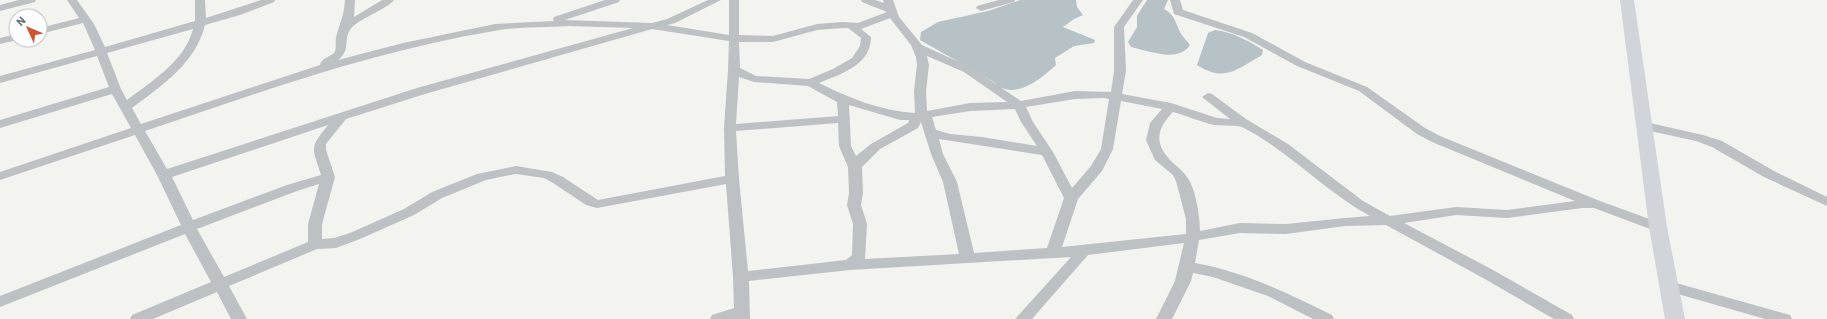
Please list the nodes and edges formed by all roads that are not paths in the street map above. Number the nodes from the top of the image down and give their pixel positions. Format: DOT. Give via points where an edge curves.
graph roads {
  1 [pos="31,0"];
  2 [pos="72,0"];
  3 [pos="200,0"];
  4 [pos="270,0"];
  5 [pos="350,0"];
  6 [pos="389,0"];
  7 [pos="615,0"];
  8 [pos="716,0"];
  9 [pos="734,0"];
  10 [pos="866,0"];
  11 [pos="1010,0"];
  12 [pos="1138,0"];
  13 [pos="1175,0"];
  14 [pos="1628,0"];
  15 [pos="0,8"];
  16 [pos="890,8"];
  17 [pos="981,8"];
  18 [pos="86,18"];
  19 [pos="200,23"];
  20 [pos="539,24"];
  21 [pos="651,26"];
  22 [pos="851,26"];
  23 [pos="345,27"];
  24 [pos="48,29"];
  25 [pos="733,39"];
  26 [pos="917,47"];
  27 [pos="100,51"];
  28 [pos="314,70"];
  29 [pos="734,70"];
  30 [pos="0,80"];
  31 [pos="810,83"];
  32 [pos="115,89"];
  33 [pos="1115,96"];
  34 [pos="1208,97"];
  35 [pos="843,100"];
  36 [pos="1019,105"];
  37 [pos="1171,107"];
  38 [pos="125,108"];
  39 [pos="920,116"];
  40 [pos="341,117"];
  41 [pos="845,119"];
  42 [pos="1242,122"];
  43 [pos="0,124"];
  44 [pos="1645,126"];
  45 [pos="730,128"];
  46 [pos="137,130"];
  47 [pos="932,133"];
  48 [pos="1047,152"];
  49 [pos="855,168"];
  50 [pos="164,175"];
  51 [pos="0,176"];
  52 [pos="328,177"];
  53 [pos="732,179"];
  54 [pos="1071,198"];
  55 [pos="1827,202"];
  56 [pos="1595,204"];
  57 [pos="1390,220"];
  58 [pos="189,227"];
  59 [pos="1658,227"];
  60 [pos="1193,236"];
  61 [pos="315,244"];
  62 [pos="1084,251"];
  63 [pos="1053,253"];
  64 [pos="968,259"];
  65 [pos="850,265"];
  66 [pos="1187,267"];
  67 [pos="741,277"];
  68 [pos="221,284"];
  69 [pos="1669,286"];
  70 [pos="0,302"];
  71 [pos="742,315"];
  72 [pos="138,319"];
  73 [pos="239,319"];
  74 [pos="718,319"];
  75 [pos="1023,319"];
  76 [pos="1164,319"];
  77 [pos="1326,319"];
  78 [pos="1566,319"];
  79 [pos="1675,319"];
  80 [pos="1784,319"];
  1 -- 15 [label="street"];
  2 -- 18 [label="street"];
  3 -- 19 [label="street"];
  4 -- 19 [label="street"];
  5 -- 23 [label="street" via="349,17"];
  6 -- 23 [label="street"];
  7 -- 20 [label="street"];
  8 -- 21 [label="street" via="678,19"];
  9 -- 25 [label="street"];
  10 -- 16 [label="street"];
  11 -- 17 [label="street"];
  12 -- 33 [label="street" via="1119,27 1120,71"];
  13 -- 56 [label="street" via="1178,12 1248,35 1301,64 1363,90 1436,139"];
  14 -- 44 [label="main road"];
  16 -- 22 [label="street" via="866,24"];
  16 -- 26 [label="street" via="898,24"];
  18 -- 24 [label="street"];
  18 -- 27 [label="street"];
  19 -- 27 [label="street"];
  19 -- 38 [label="street" via="186,55 173,69"];
  20 -- 21 [label="street" via="601,23"];
  20 -- 28 [label="street" via="481,30 403,46"];
  21 -- 25 [label="street"];
  21 -- 40 [label="street" via="434,87"];
  22 -- 25 [label="street" via="817,27 773,39"];
  22 -- 31 [label="street" via="866,38 867,43 861,57"];
  23 -- 28 [label="street" via="339,54"];
  25 -- 29 [label="street"];
  26 -- 36 [label="street" via="968,70"];
  26 -- 39 [label="street" via="924,66 920,82"];
  27 -- 30 [label="street"];
  27 -- 32 [label="street"];
  28 -- 46 [label="street"];
  29 -- 31 [label="street" via="754,79"];
  29 -- 45 [label="street"];
  31 -- 35 [label="street"];
  32 -- 38 [label="street"];
  32 -- 43 [label="street"];
  33 -- 36 [label="street" via="1075,95"];
  33 -- 37 [label="street"];
  33 -- 54 [label="street" via="1107,148 1097,168"];
  34 -- 42 [label="street"];
  35 -- 39 [label="street" via="890,114"];
  35 -- 41 [label="street"];
  36 -- 39 [label="street" via="970,107"];
  36 -- 48 [label="street"];
  37 -- 42 [label="street" via="1215,121"];
  37 -- 60 [label="street" via="1156,123 1152,140 1160,157 1183,181 1193,219"];
  38 -- 46 [label="street"];
  39 -- 47 [label="street"];
  39 -- 49 [label="street" via="914,125 869,150"];
  40 -- 50 [label="street"];
  40 -- 52 [label="street" via="320,144"];
  41 -- 45 [label="street"];
  41 -- 49 [label="street" via="845,146"];
  42 -- 57 [label="street" via="1283,147 1358,204"];
  44 -- 55 [label="street" via="1717,144 1769,174"];
  44 -- 59 [label="main road"];
  45 -- 53 [label="street"];
  46 -- 50 [label="street"];
  46 -- 51 [label="street"];
  47 -- 48 [label="street" via="949,138"];
  47 -- 64 [label="street" via="931,138 950,182"];
  48 -- 54 [label="street"];
  49 -- 65 [label="street" via="854,205 860,224 860,240 859,257"];
  50 -- 58 [label="street"];
  52 -- 58 [label="street"];
  52 -- 61 [label="street" via="315,224"];
  53 -- 61 [label="street" via="597,204 548,175 516,170 482,177 437,195 409,212 351,238 330,244"];
  53 -- 67 [label="street"];
  54 -- 63 [label="street"];
  56 -- 57 [label="street" via="1507,214 1456,211"];
  56 -- 59 [label="street"];
  57 -- 60 [label="street" via="1345,222 1286,230 1240,228"];
  57 -- 78 [label="street"];
  58 -- 68 [label="street"];
  58 -- 70 [label="street"];
  59 -- 69 [label="main road"];
  60 -- 62 [label="street"];
  60 -- 66 [label="street"];
  61 -- 68 [label="street"];
  62 -- 63 [label="street"];
  62 -- 75 [label="street"];
  63 -- 64 [label="street"];
  64 -- 65 [label="street"];
  65 -- 67 [label="street"];
  66 -- 76 [label="street" via="1183,281"];
  66 -- 77 [label="street" via="1215,272 1273,292"];
  67 -- 71 [label="street"];
  68 -- 72 [label="street"];
  68 -- 73 [label="street"];
  69 -- 79 [label="main road"];
  69 -- 80 [label="street"];
  71 -- 74 [label="street"];
}
